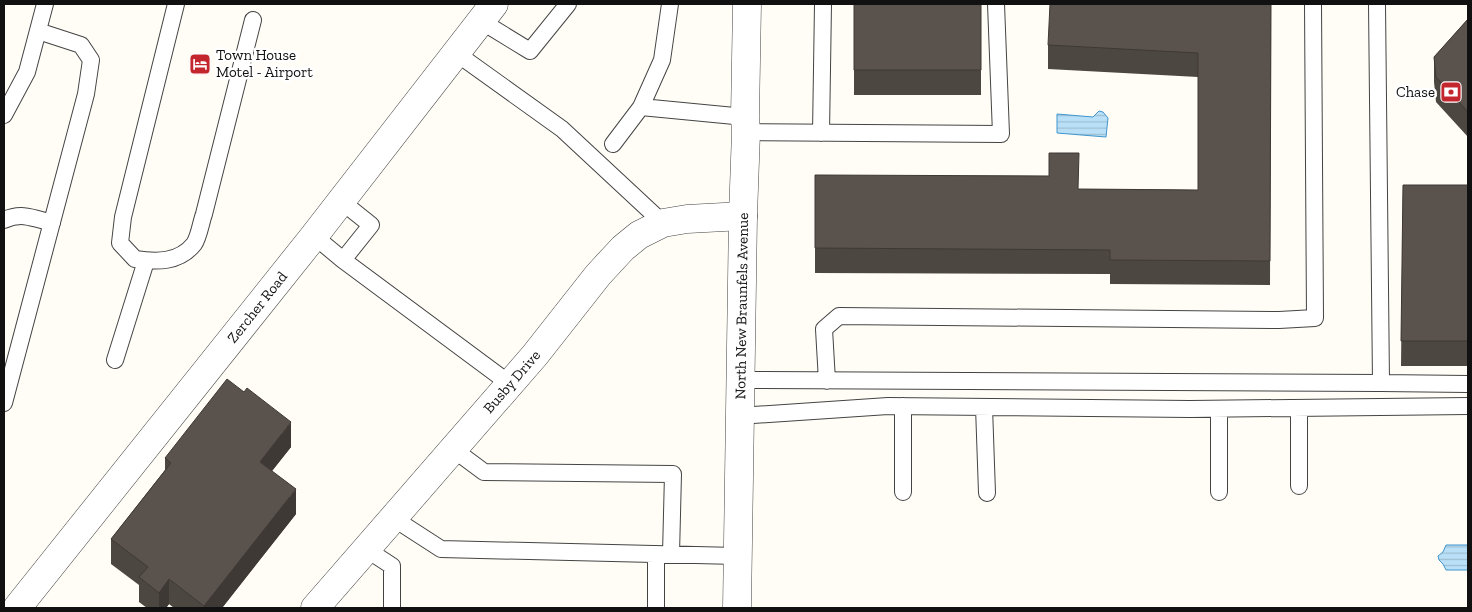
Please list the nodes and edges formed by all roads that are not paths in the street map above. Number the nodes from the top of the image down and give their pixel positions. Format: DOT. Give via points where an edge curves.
graph roads {
  1 [pos="45,4"];
  2 [pos="176,4"];
  3 [pos="568,4"];
  4 [pos="670,4"];
  5 [pos="747,4"];
  6 [pos="823,4"];
  7 [pos="996,4"];
  8 [pos="1313,4"];
  9 [pos="1377,4"];
  10 [pos="488,12"];
  11 [pos="253,20"];
  12 [pos="38,31"];
  13 [pos="456,53"];
  14 [pos="641,107"];
  15 [pos="4,115"];
  16 [pos="746,124"];
  17 [pos="821,133"];
  18 [pos="612,144"];
  19 [pos="341,201"];
  20 [pos="742,216"];
  21 [pos="4,220"];
  22 [pos="52,223"];
  23 [pos="663,223"];
  24 [pos="314,236"];
  25 [pos="342,260"];
  26 [pos="146,261"];
  27 [pos="115,360"];
  28 [pos="740,380"];
  29 [pos="827,381"];
  30 [pos="1381,383"];
  31 [pos="510,384"];
  32 [pos="1468,384"];
  33 [pos="4,403"];
  34 [pos="903,406"];
  35 [pos="1468,406"];
  36 [pos="984,407"];
  37 [pos="1219,408"];
  38 [pos="1299,408"];
  39 [pos="739,416"];
  40 [pos="453,449"];
  41 [pos="1299,486"];
  42 [pos="904,492"];
  43 [pos="1219,492"];
  44 [pos="987,493"];
  45 [pos="393,518"];
  46 [pos="366,550"];
  47 [pos="663,554"];
  48 [pos="737,556"];
  49 [pos="17,608"];
  50 [pos="315,608"];
  51 [pos="392,608"];
  52 [pos="656,608"];
  53 [pos="737,608"];
  1 -- 12 [label="lane"];
  2 -- 26 [label="lane" via="123,217 120,243 135,259"];
  3 -- 10 [label="lane" via="530,51"];
  4 -- 14 [label="lane" via="662,60"];
  5 -- 16 [label="street, North New Braunfels Avenue"];
  6 -- 17 [label="lane"];
  7 -- 17 [label="lane" via="1001,134"];
  8 -- 29 [label="lane" via="1315,318 839,316 824,329"];
  9 -- 30 [label="lane"];
  10 -- 13 [label="street, Zercher Road"];
  11 -- 26 [label="lane" via="194,244 177,258"];
  12 -- 15 [label="lane" via="27,72"];
  12 -- 22 [label="lane" via="81,45 91,60 86,94"];
  13 -- 19 [label="street, Zercher Road"];
  13 -- 23 [label="lane" via="562,129"];
  14 -- 16 [label="lane"];
  14 -- 18 [label="lane"];
  16 -- 17 [label="lane"];
  16 -- 20 [label="street, North New Braunfels Avenue"];
  19 -- 24 [label="street, Zercher Road"];
  19 -- 25 [label="lane" via="371,225"];
  20 -- 23 [label="street, Busby Drive"];
  20 -- 28 [label="street, North New Braunfels Avenue"];
  21 -- 22 [label="lane" via="26,215"];
  22 -- 33 [label="lane"];
  23 -- 31 [label="street, Busby Drive" via="623,248"];
  24 -- 25 [label="lane"];
  24 -- 49 [label="street, Zercher Road"];
  25 -- 31 [label="lane"];
  26 -- 27 [label="lane"];
  28 -- 29 [label="lane"];
  28 -- 39 [label="street, North New Braunfels Avenue"];
  29 -- 30 [label="lane"];
  30 -- 32 [label="lane"];
  31 -- 40 [label="street, Busby Drive"];
  34 -- 36 [label="lane"];
  34 -- 39 [label="lane"];
  34 -- 42 [label="lane"];
  35 -- 38 [label="lane"];
  36 -- 37 [label="lane"];
  36 -- 44 [label="lane"];
  37 -- 38 [label="lane"];
  37 -- 43 [label="lane"];
  38 -- 41 [label="lane"];
  39 -- 48 [label="street, North New Braunfels Avenue"];
  40 -- 45 [label="street, Busby Drive"];
  40 -- 47 [label="lane" via="484,472 673,474"];
  45 -- 46 [label="street, Busby Drive"];
  45 -- 47 [label="lane" via="441,548"];
  46 -- 50 [label="street, Busby Drive"];
  46 -- 51 [label="lane" via="392,566"];
  47 -- 48 [label="lane"];
  47 -- 52 [label="lane"];
  48 -- 53 [label="street, North New Braunfels Avenue"];
}
